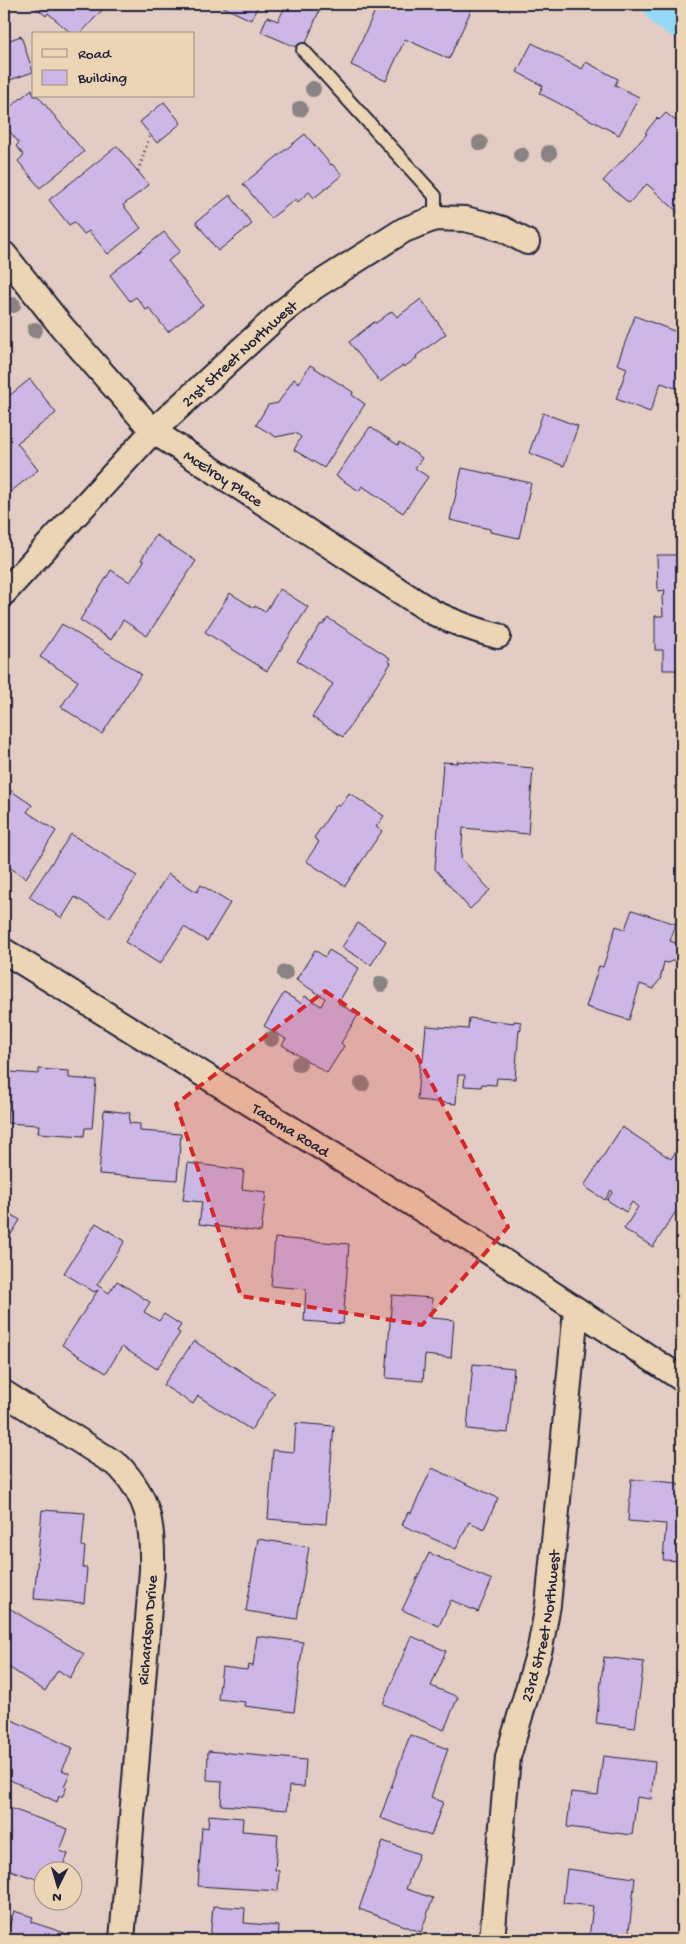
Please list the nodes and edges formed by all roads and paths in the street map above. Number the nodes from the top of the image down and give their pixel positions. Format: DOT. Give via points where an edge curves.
graph roads {
  1 [pos="303,50"];
  2 [pos="150,135"];
  3 [pos="138,171"];
  4 [pos="434,218"];
  5 [pos="527,242"];
  6 [pos="4,254"];
  7 [pos="153,431"];
  8 [pos="4,593"];
  9 [pos="498,636"];
  10 [pos="4,951"];
  11 [pos="576,1310"];
  12 [pos="682,1379"];
  13 [pos="4,1393"];
  14 [pos="122,1940"];
  15 [pos="492,1940"];
  1 -- 4 [label="lane" via="436,196"];
  2 -- 3 [label="path"];
  4 -- 5 [label="street, 21st Street Northwest" via="486,224"];
  4 -- 7 [label="street, 21st Street Northwest" via="404,230 314,287 281,313"];
  6 -- 7 [label="street, McElroy Place"];
  7 -- 8 [label="street, 21st Street Northwest"];
  7 -- 9 [label="street, McElroy Place" via="432,612 468,628"];
  10 -- 11 [label="street, Tacoma Road" via="471,1240"];
  11 -- 12 [label="street, Tacoma Road"];
  11 -- 15 [label="street, 23rd Street Northwest" via="548,1605 540,1648 508,1757"];
  13 -- 14 [label="street, Richardson Drive" via="119,1466 140,1491 150,1518 152,1570"];
}
